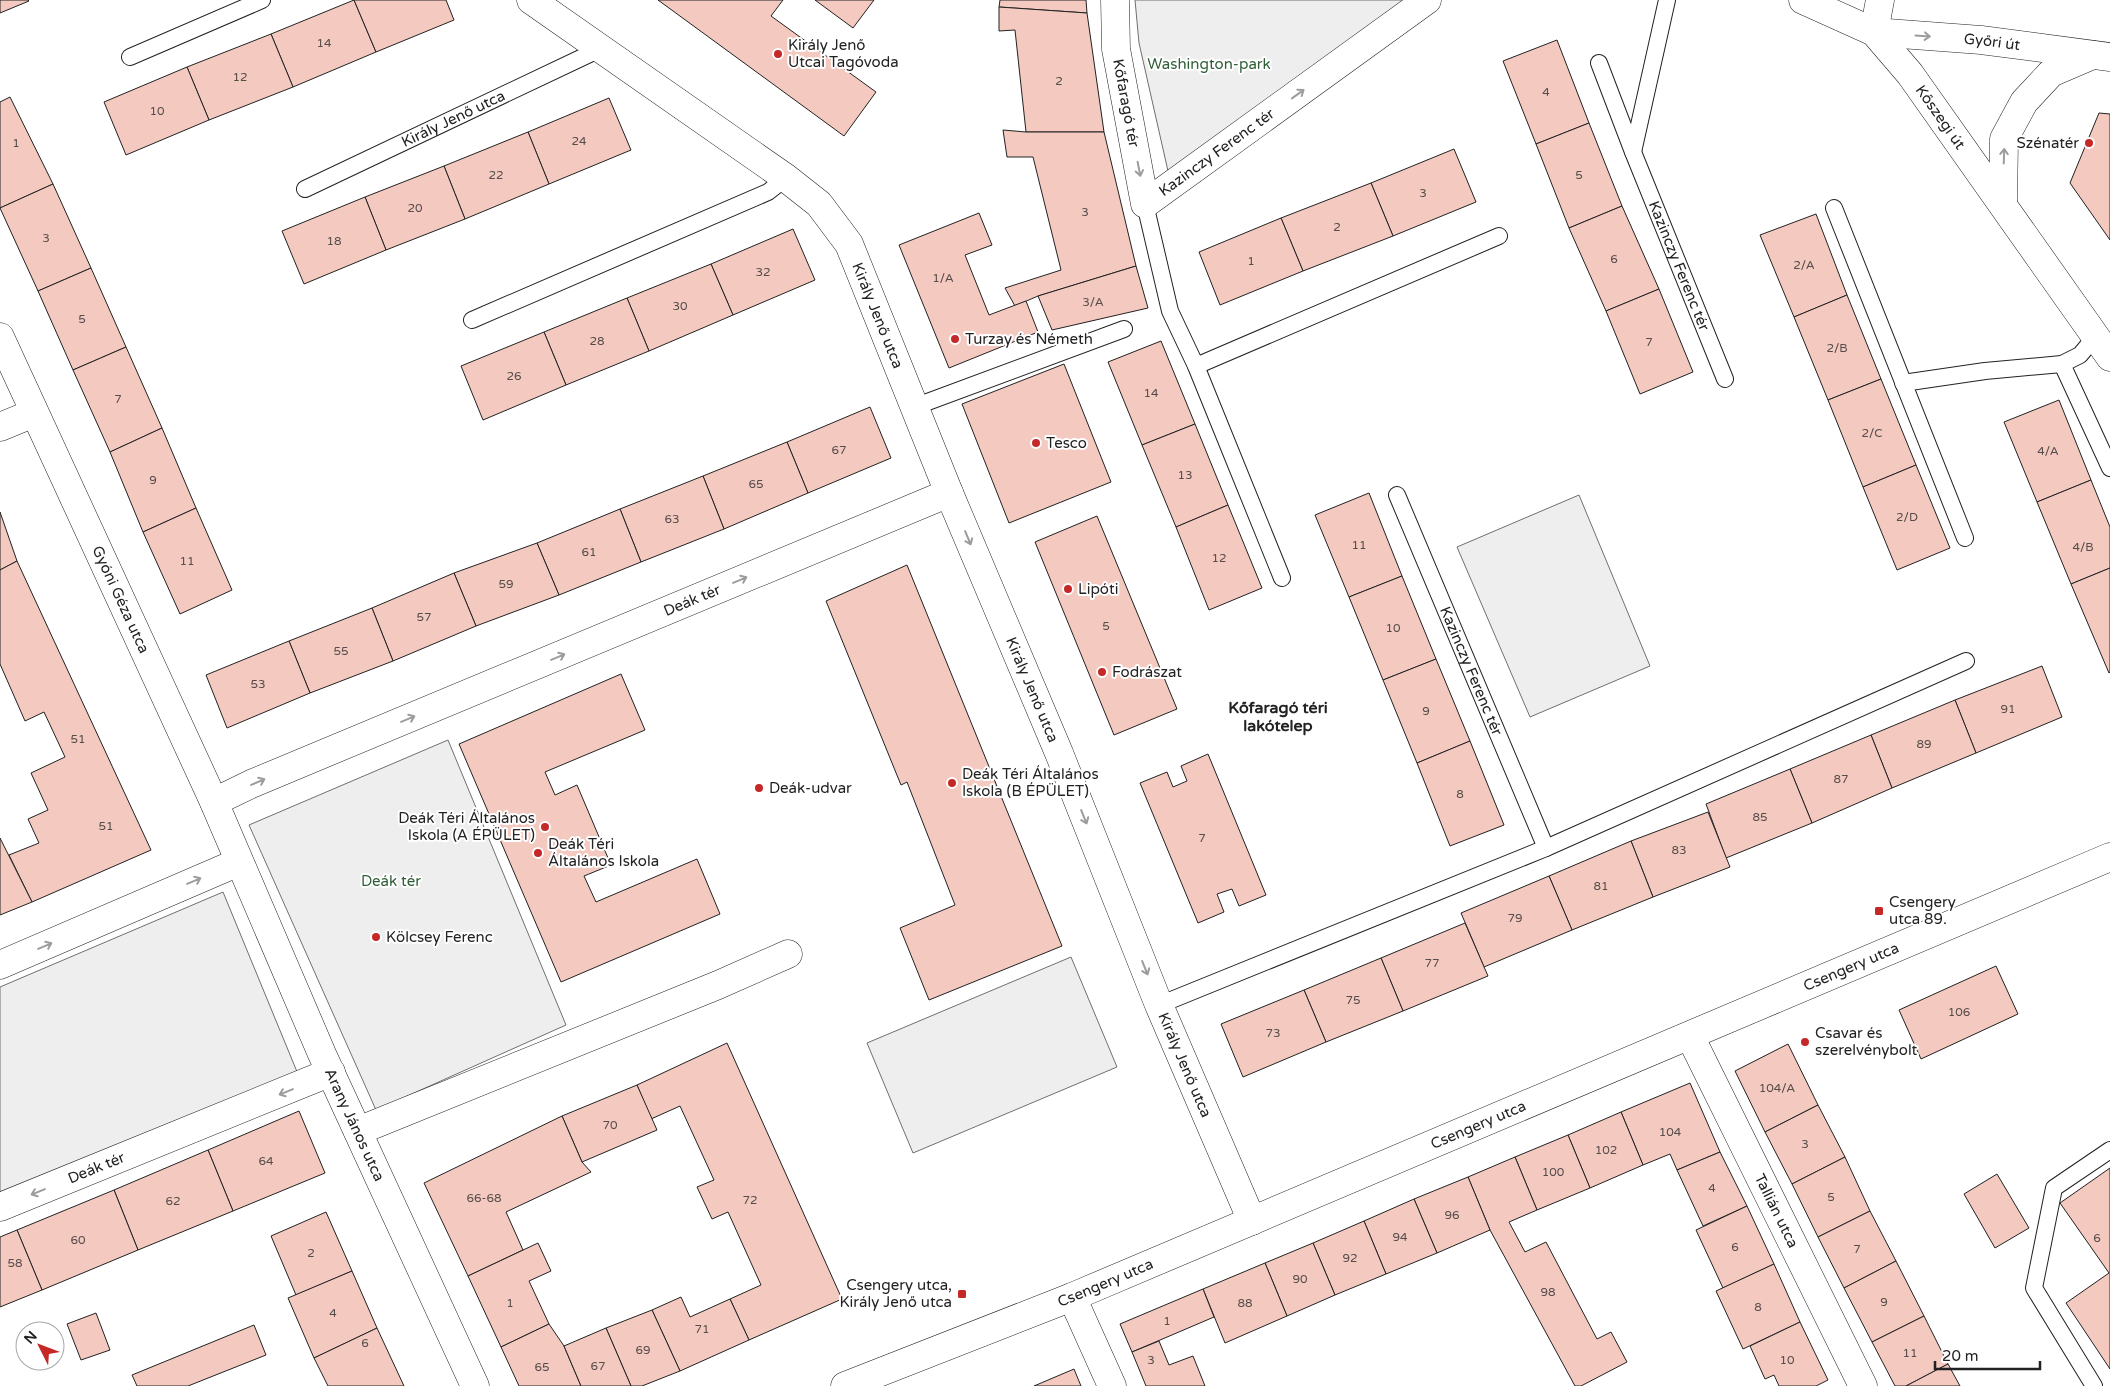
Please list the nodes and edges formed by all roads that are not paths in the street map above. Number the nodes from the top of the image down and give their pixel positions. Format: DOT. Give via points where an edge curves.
graph roads {
  1 [pos="262,0"];
  2 [pos="531,0"];
  3 [pos="1115,0"];
  4 [pos="1426,0"];
  5 [pos="1667,0"];
  6 [pos="1803,0"];
  7 [pos="1880,0"];
  8 [pos="1874,32"];
  9 [pos="600,49"];
  10 [pos="2102,56"];
  11 [pos="130,57"];
  12 [pos="1599,63"];
  13 [pos="1633,152"];
  14 [pos="786,178"];
  15 [pos="305,189"];
  16 [pos="1145,204"];
  17 [pos="2002,205"];
  18 [pos="1834,208"];
  19 [pos="1499,236"];
  20 [pos="472,320"];
  21 [pos="1124,329"];
  22 [pos="0,337"];
  23 [pos="2102,347"];
  24 [pos="2062,364"];
  25 [pos="1196,366"];
  26 [pos="1725,378"];
  27 [pos="1903,383"];
  28 [pos="914,407"];
  29 [pos="34,413"];
  30 [pos="0,427"];
  31 [pos="2110,468"];
  32 [pos="949,493"];
  33 [pos="1396,495"];
  34 [pos="1965,538"];
  35 [pos="1282,578"];
  36 [pos="1966,661"];
  37 [pos="214,802"];
  38 [pos="1546,848"];
  39 [pos="2110,857"];
  40 [pos="240,862"];
  41 [pos="788,954"];
  42 [pos="0,965"];
  43 [pos="1159,1005"];
  44 [pos="1690,1036"];
  45 [pos="330,1072"];
  46 [pos="358,1131"];
  47 [pos="2110,1150"];
  48 [pos="0,1207"];
  49 [pos="1252,1221"];
  50 [pos="1072,1297"];
  51 [pos="475,1386"];
  52 [pos="845,1386"];
  53 [pos="1112,1386"];
  54 [pos="1863,1386"];
  55 [pos="2094,1386"];
  1 -- 11 [label="lane"];
  2 -- 9 [label="street, Király Jenő utca"];
  3 -- 16 [label="street, Kőfaragó tér, one-way" via="1116,49"];
  16 -- 4 [label="street, Kazinczy Ferenc tér, one-way"];
  5 -- 13 [label="lane"];
  6 -- 8 [label="street"];
  7 -- 8 [label="street"];
  8 -- 10 [label="street, Győri út, one-way" via="1980,40"];
  8 -- 17 [label="street, Kőszegi út" via="1910,74"];
  9 -- 14 [label="street, Király Jenő utca"];
  9 -- 15 [label="lane, Király Jenő utca"];
  17 -- 10 [label="street, one-way" via="2004,139 2024,102 2051,73"];
  12 -- 13 [label="lane, Kazinczy Ferenc tér"];
  13 -- 26 [label="lane, Kazinczy Ferenc tér"];
  14 -- 20 [label="lane" via="768,192"];
  14 -- 28 [label="street, Király Jenő utca" via="819,204 849,244"];
  16 -- 25 [label="lane, Kazinczy Ferenc tér" via="1170,311"];
  17 -- 23 [label="street, Kőszegi út"];
  18 -- 27 [label="lane"];
  19 -- 25 [label="lane"];
  21 -- 28 [label="lane"];
  22 -- 29 [label="street, Gyóni Géza utca"];
  23 -- 24 [label="lane, Kőszegi út"];
  24 -- 27 [label="lane, Kőszegi út"];
  24 -- 31 [label="lane"];
  25 -- 35 [label="lane, Kazinczy Ferenc tér"];
  27 -- 34 [label="lane"];
  28 -- 32 [label="street, Király Jenő utca"];
  29 -- 30 [label="street"];
  29 -- 37 [label="street, Gyóni Géza utca"];
  37 -- 32 [label="street, Deák tér, one-way"];
  32 -- 43 [label="street, Király Jenő utca, one-way" via="1059,753"];
  33 -- 38 [label="lane, Kazinczy Ferenc tér"];
  36 -- 38 [label="lane"];
  37 -- 40 [label="street, Gyóni Géza utca"];
  38 -- 43 [label="lane"];
  39 -- 44 [label="street, Csengery utca"];
  42 -- 40 [label="street, one-way"];
  40 -- 45 [label="street, Arany János utca"];
  41 -- 46 [label="street"];
  43 -- 49 [label="street, Király Jenő utca"];
  44 -- 49 [label="street, Csengery utca"];
  44 -- 54 [label="street, Tallián utca"];
  45 -- 46 [label="street, Arany János utca"];
  45 -- 48 [label="street, Deák tér, one-way"];
  46 -- 51 [label="street, Arany János utca"];
  47 -- 55 [label="lane" via="2054,1188 2034,1288"];
  49 -- 50 [label="street, Csengery utca"];
  50 -- 52 [label="street, Csengery utca"];
  50 -- 53 [label="street"];
}
